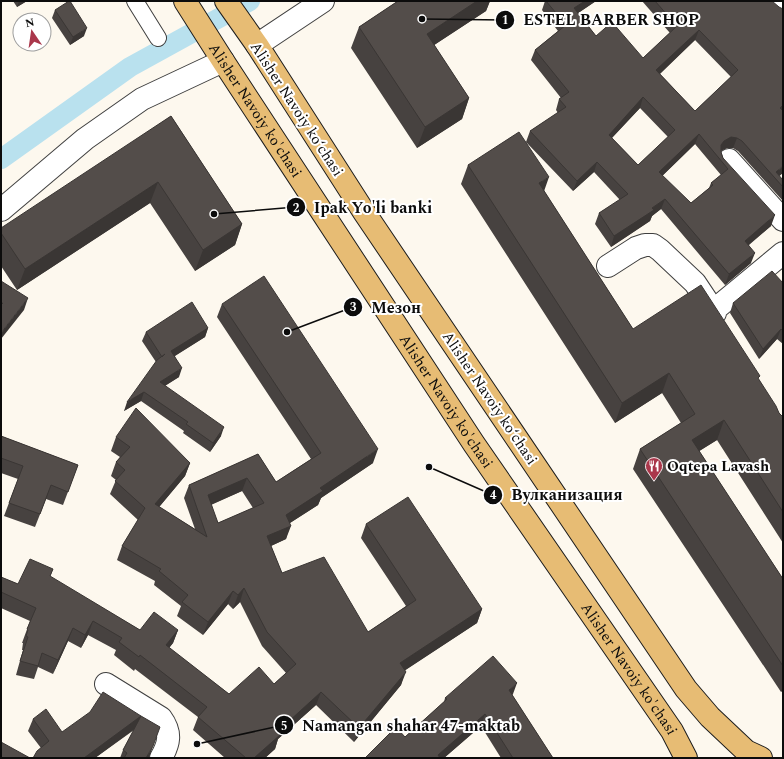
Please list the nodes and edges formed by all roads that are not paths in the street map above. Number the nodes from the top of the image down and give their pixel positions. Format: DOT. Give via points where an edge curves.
graph roads {
  1 [pos="135,1"];
  2 [pos="226,1"];
  3 [pos="323,1"];
  4 [pos="775,1"];
  5 [pos="187,4"];
  6 [pos="783,8"];
  7 [pos="158,38"];
  8 [pos="253,41"];
  9 [pos="220,56"];
  10 [pos="729,160"];
  11 [pos="1,210"];
  12 [pos="783,220"];
  13 [pos="783,253"];
  14 [pos="608,266"];
  15 [pos="713,310"];
  16 [pos="725,330"];
  17 [pos="106,684"];
  18 [pos="161,758"];
  19 [pos="686,758"];
  20 [pos="761,758"];
  1 -- 7 [label="street"];
  2 -- 8 [label="main road, Alisher Navoiy koʻchasi"];
  3 -- 8 [label="street"];
  4 -- 6 [label="street"];
  5 -- 9 [label="main road, Alisher Navoiy ko'chasi"];
  8 -- 20 [label="main road, Alisher Navoiy koʻchasi" via="364,212 686,689 710,717 746,751"];
  9 -- 11 [label="street" via="142,99 85,139"];
  9 -- 19 [label="main road, Alisher Navoiy ko'chasi" via="474,444 672,731"];
  10 -- 12 [label="street"];
  13 -- 15 [label="street"];
  14 -- 15 [label="street" via="636,248 653,245 695,283"];
  15 -- 16 [label="street"];
  17 -- 18 [label="street" via="161,718 166,724 169,739"];
}
